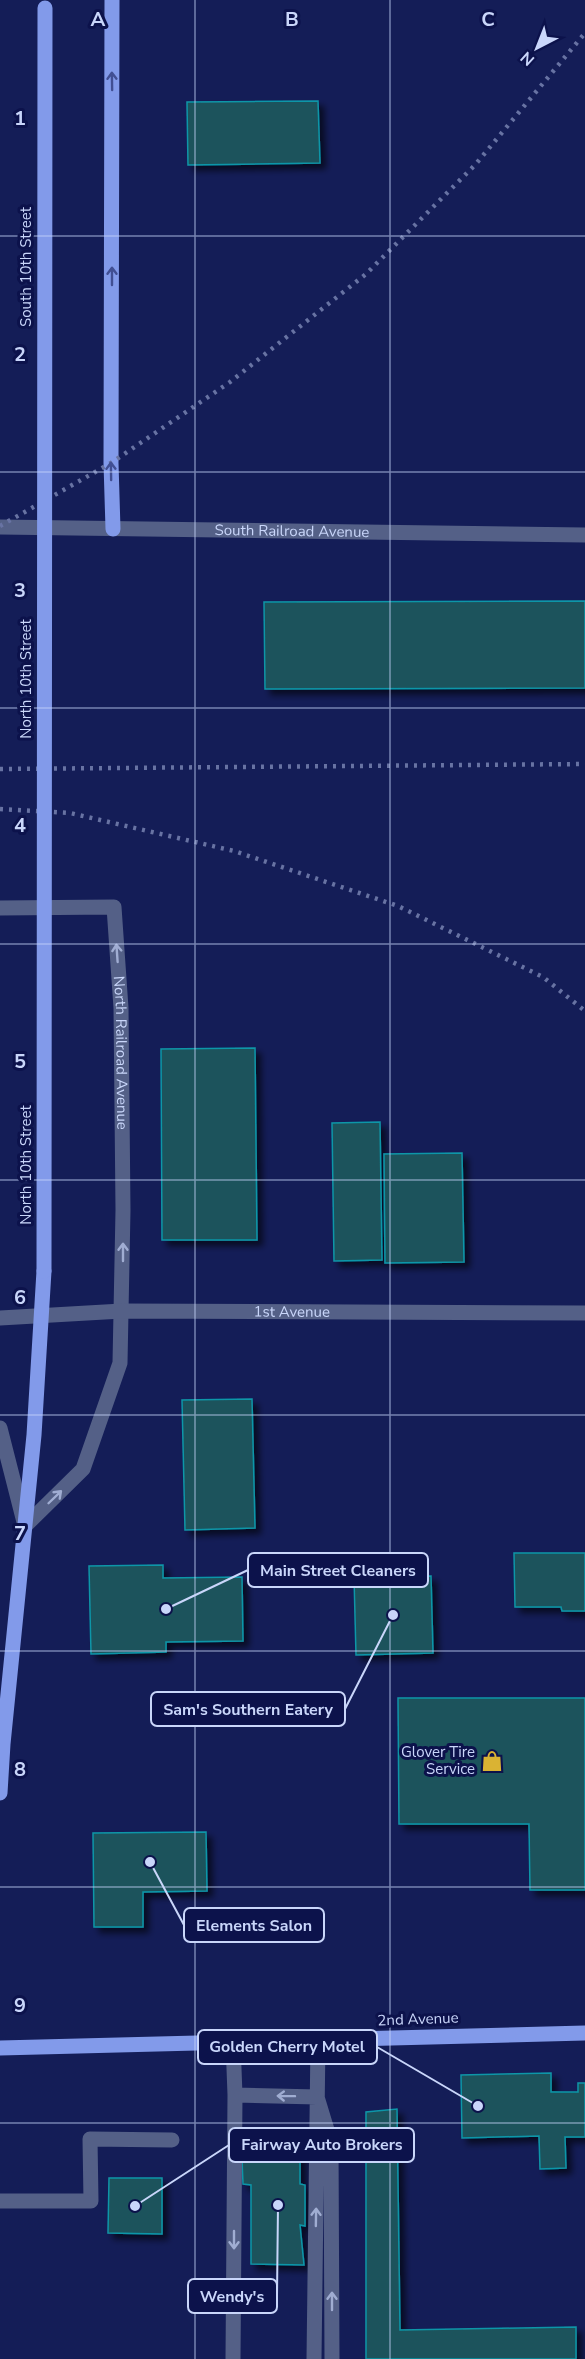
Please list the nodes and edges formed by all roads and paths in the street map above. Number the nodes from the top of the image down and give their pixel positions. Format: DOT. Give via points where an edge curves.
graph roads {
  1 [pos="112,0"];
  2 [pos="45,4"];
  3 [pos="0,527"];
  4 [pos="113,529"];
  5 [pos="44,535"];
  6 [pos="585,535"];
  7 [pos="0,908"];
  8 [pos="122,1311"];
  9 [pos="585,1314"];
  10 [pos="43,1316"];
  11 [pos="0,1318"];
  12 [pos="0,1428"];
  13 [pos="25,1526"];
  14 [pos="0,1793"];
  15 [pos="585,2033"];
  16 [pos="318,2040"];
  17 [pos="233,2042"];
  18 [pos="0,2048"];
  19 [pos="235,2095"];
  20 [pos="317,2097"];
  21 [pos="172,2140"];
  22 [pos="0,2201"];
  23 [pos="233,2359"];
  24 [pos="314,2359"];
  25 [pos="332,2359"];
  4 -- 1 [label="main road, one-way"];
  2 -- 5 [label="main road, South 10th Street, bridge"];
  3 -- 4 [label="street, South Railroad Avenue"];
  4 -- 6 [label="street, South Railroad Avenue"];
  5 -- 10 [label="main road, North 10th Street, bridge"];
  8 -- 7 [label="street, North Railroad Avenue, one-way" via="121,1008 114,907"];
  8 -- 9 [label="street, 1st Avenue"];
  8 -- 10 [label="street, 1st Avenue"];
  13 -- 8 [label="street, North Railroad Avenue, one-way" via="83,1469 120,1363"];
  10 -- 11 [label="street, 1st Avenue"];
  10 -- 13 [label="main road, North 10th Street"];
  12 -- 13 [label="street"];
  13 -- 14 [label="main road, North 10th Street"];
  15 -- 16 [label="main road, 2nd Avenue"];
  16 -- 17 [label="main road, 2nd Avenue"];
  16 -- 20 [label="street"];
  17 -- 18 [label="main road, 2nd Avenue"];
  17 -- 19 [label="street"];
  20 -- 19 [label="street, one-way"];
  19 -- 23 [label="street, one-way"];
  24 -- 20 [label="street, one-way"];
  25 -- 20 [label="street, one-way" via="331,2143"];
  21 -- 22 [label="street" via="90,2139 91,2201"];
}
